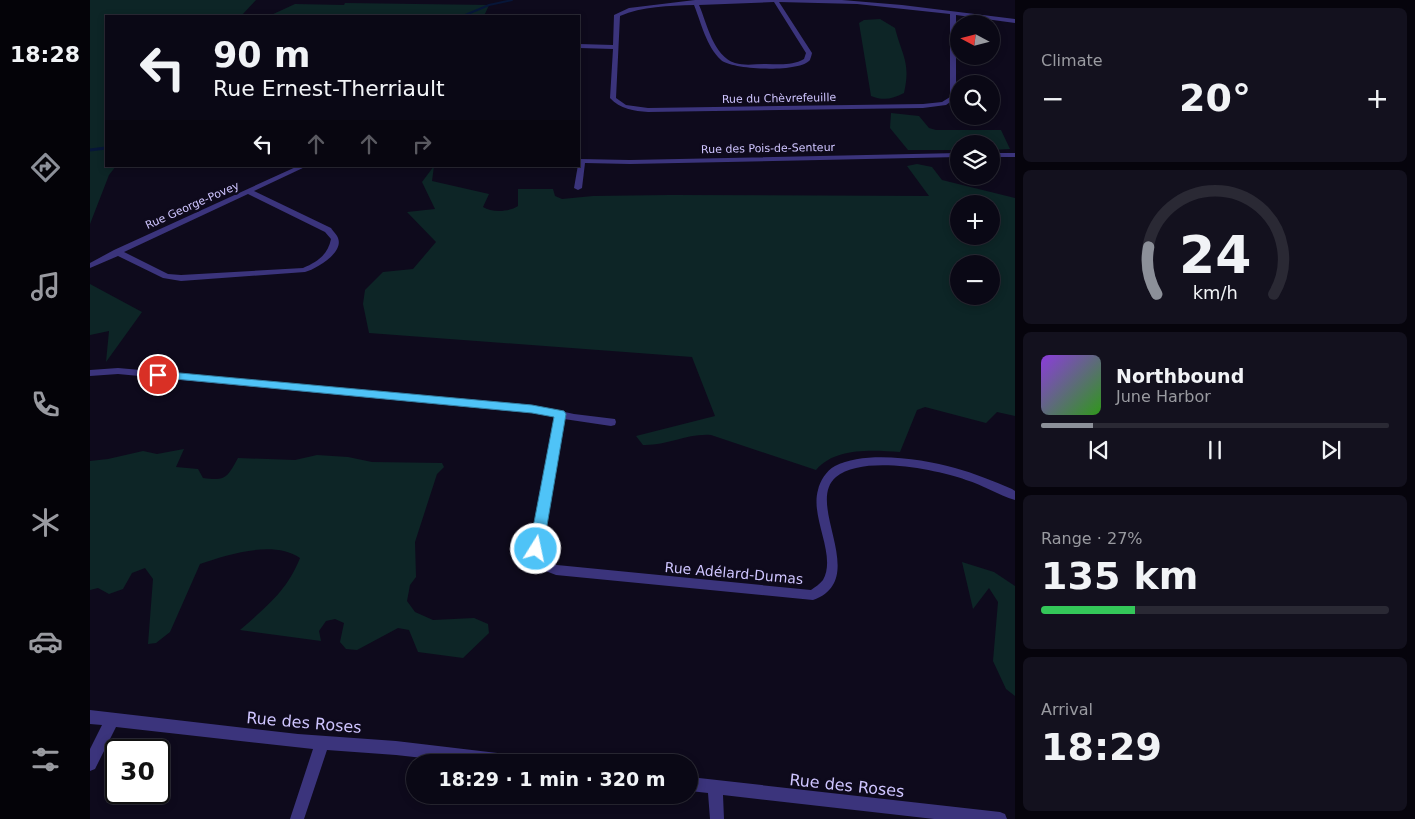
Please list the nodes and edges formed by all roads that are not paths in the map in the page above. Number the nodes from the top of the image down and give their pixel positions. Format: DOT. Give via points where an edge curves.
graph roads {
  1 [pos="776,1"];
  2 [pos="695,2"];
  3 [pos="953,14"];
  4 [pos="1015,21"];
  5 [pos="580,46"];
  6 [pos="615,47"];
  7 [pos="1000,155"];
  8 [pos="1015,155"];
  9 [pos="950,156"];
  10 [pos="580,161"];
  11 [pos="302,167"];
  12 [pos="580,167"];
  13 [pos="578,188"];
  14 [pos="249,192"];
  15 [pos="116,252"];
  16 [pos="90,266"];
  17 [pos="90,373"];
  18 [pos="560,414"];
  19 [pos="611,422"];
  20 [pos="1015,496"];
  21 [pos="90,717"];
  22 [pos="112,720"];
  23 [pos="322,743"];
  24 [pos="447,754"];
  25 [pos="90,764"];
  26 [pos="698,785"];
  27 [pos="715,788"];
  28 [pos="297,819"];
  29 [pos="717,819"];
  30 [pos="1000,819"];
  1 -- 2 [label="street"];
  1 -- 2 [label="street" via="809,53 803,63 752,66 727,62 718,54"];
  1 -- 3 [label="street" via="840,1"];
  2 -- 6 [label="street, Rue du Chèvrefeuille" via="622,10 617,15"];
  3 -- 4 [label="street"];
  3 -- 6 [label="street, Rue du Chèvrefeuille" via="953,98 944,104 934,105 633,109 613,98"];
  5 -- 6 [label="street"];
  7 -- 8 [label="street"];
  9 -- 10 [label="street, Rue des Pois-de-Senteur"];
  11 -- 14 [label="street, Rue George-Povey"];
  12 -- 13 [label="street"];
  14 -- 15 [label="street, Rue George-Povey"];
  14 -- 15 [label="street" via="328,230 334,240 332,251 305,270 193,278 166,276"];
  15 -- 16 [label="street, Rue George-Povey"];
  17 -- 18 [label="street" via="118,371"];
  18 -- 19 [label="street"];
  18 -- 20 [label="street, Rue Adélard-Dumas" via="536,549 542,564 556,570 814,595 832,579 833,566 821,500 829,477 838,470 880,463 930,467 972,478"];
  21 -- 22 [label="street, Rue des Roses"];
  22 -- 23 [label="street, Rue des Roses"];
  22 -- 25 [label="street"];
  23 -- 24 [label="street, Rue des Roses"];
  23 -- 28 [label="street"];
  26 -- 27 [label="street, Rue des Roses"];
  27 -- 29 [label="street"];
  27 -- 30 [label="street, Rue des Roses"];
}
